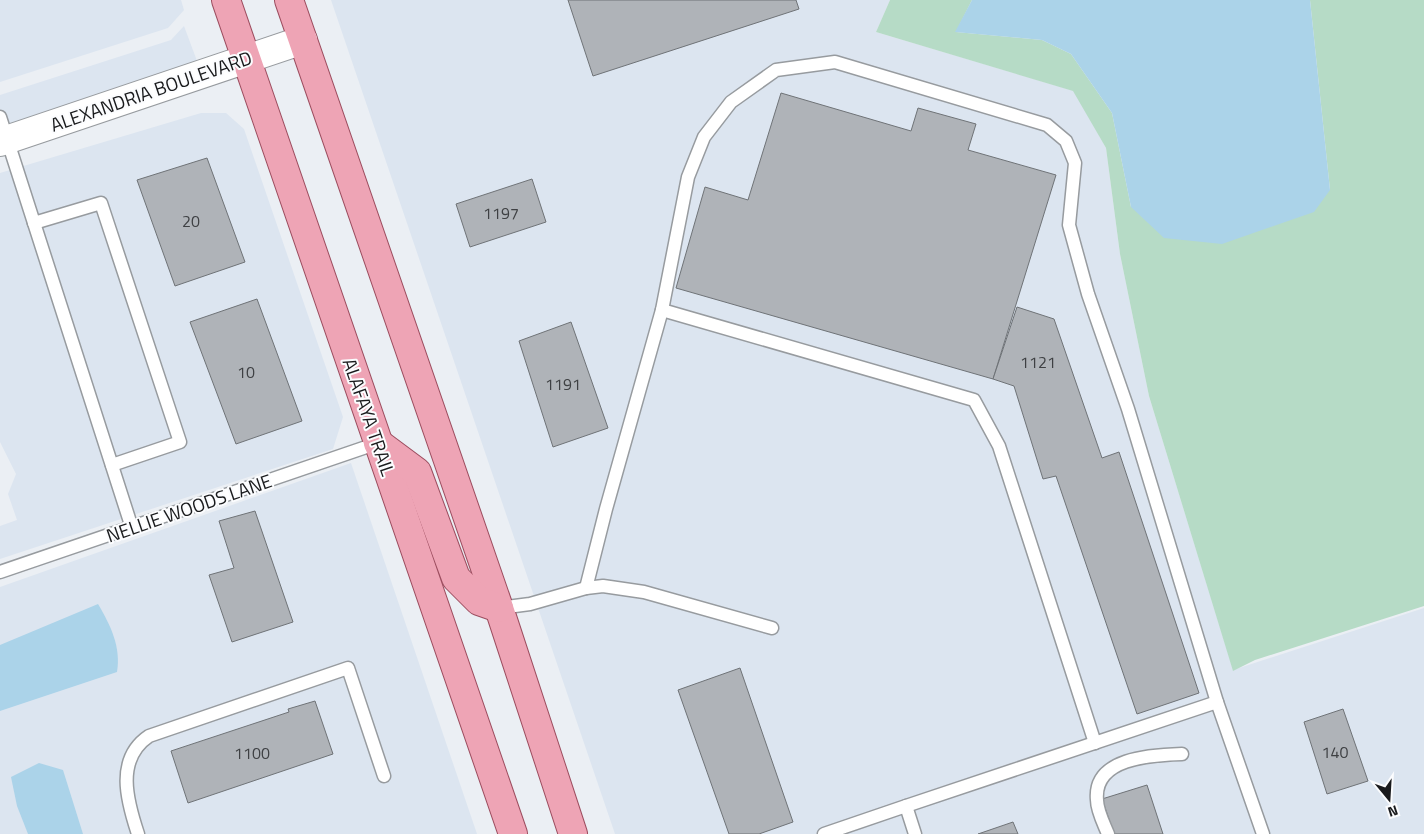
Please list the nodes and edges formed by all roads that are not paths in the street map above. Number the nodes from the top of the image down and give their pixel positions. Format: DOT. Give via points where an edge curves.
graph roads {
  1 [pos="226,0"];
  2 [pos="289,0"];
  3 [pos="303,40"];
  4 [pos="246,59"];
  5 [pos="3,133"];
  6 [pos="34,223"];
  7 [pos="662,310"];
  8 [pos="378,443"];
  9 [pos="112,464"];
  10 [pos="132,528"];
  11 [pos="0,572"];
  12 [pos="586,588"];
  13 [pos="499,608"];
  14 [pos="772,628"];
  15 [pos="1218,702"];
  16 [pos="1095,743"];
  17 [pos="1182,754"];
  18 [pos="384,776"];
  19 [pos="906,806"];
  20 [pos="138,834"];
  21 [pos="513,834"];
  22 [pos="573,834"];
  23 [pos="824,834"];
  24 [pos="915,834"];
  25 [pos="1108,834"];
  26 [pos="1263,834"];
  1 -- 4 [label="main road, ALAFAYA TRAIL"];
  2 -- 3 [label="main road"];
  3 -- 4 [label="street, ALEXANDRIA BOULEVARD"];
  3 -- 13 [label="main road"];
  4 -- 5 [label="street, ALEXANDRIA BOULEVARD"];
  4 -- 8 [label="main road, ALAFAYA TRAIL"];
  5 -- 6 [label="lane"];
  6 -- 9 [label="lane"];
  6 -- 9 [label="lane" via="101,203 180,442"];
  7 -- 12 [label="lane"];
  7 -- 15 [label="lane" via="688,177 704,137 731,102 776,70 835,62 1047,125 1066,141 1075,163 1069,225"];
  7 -- 16 [label="lane" via="974,400 999,446"];
  8 -- 10 [label="lane, NELLIE WOODS LANE"];
  8 -- 13 [label="main road" via="416,472 456,578 478,601"];
  8 -- 21 [label="main road, ALAFAYA TRAIL"];
  9 -- 10 [label="lane"];
  10 -- 11 [label="lane, NELLIE WOODS LANE"];
  12 -- 13 [label="lane" via="530,604"];
  12 -- 14 [label="lane" via="603,586 644,592"];
  13 -- 22 [label="main road"];
  15 -- 16 [label="lane"];
  15 -- 26 [label="lane"];
  16 -- 19 [label="lane"];
  17 -- 25 [label="lane" via="1152,755 1109,768 1098,782 1096,802"];
  18 -- 20 [label="lane" via="348,668 149,736 138,743 129,761 126,783"];
  19 -- 23 [label="lane"];
  19 -- 24 [label="lane"];
}
